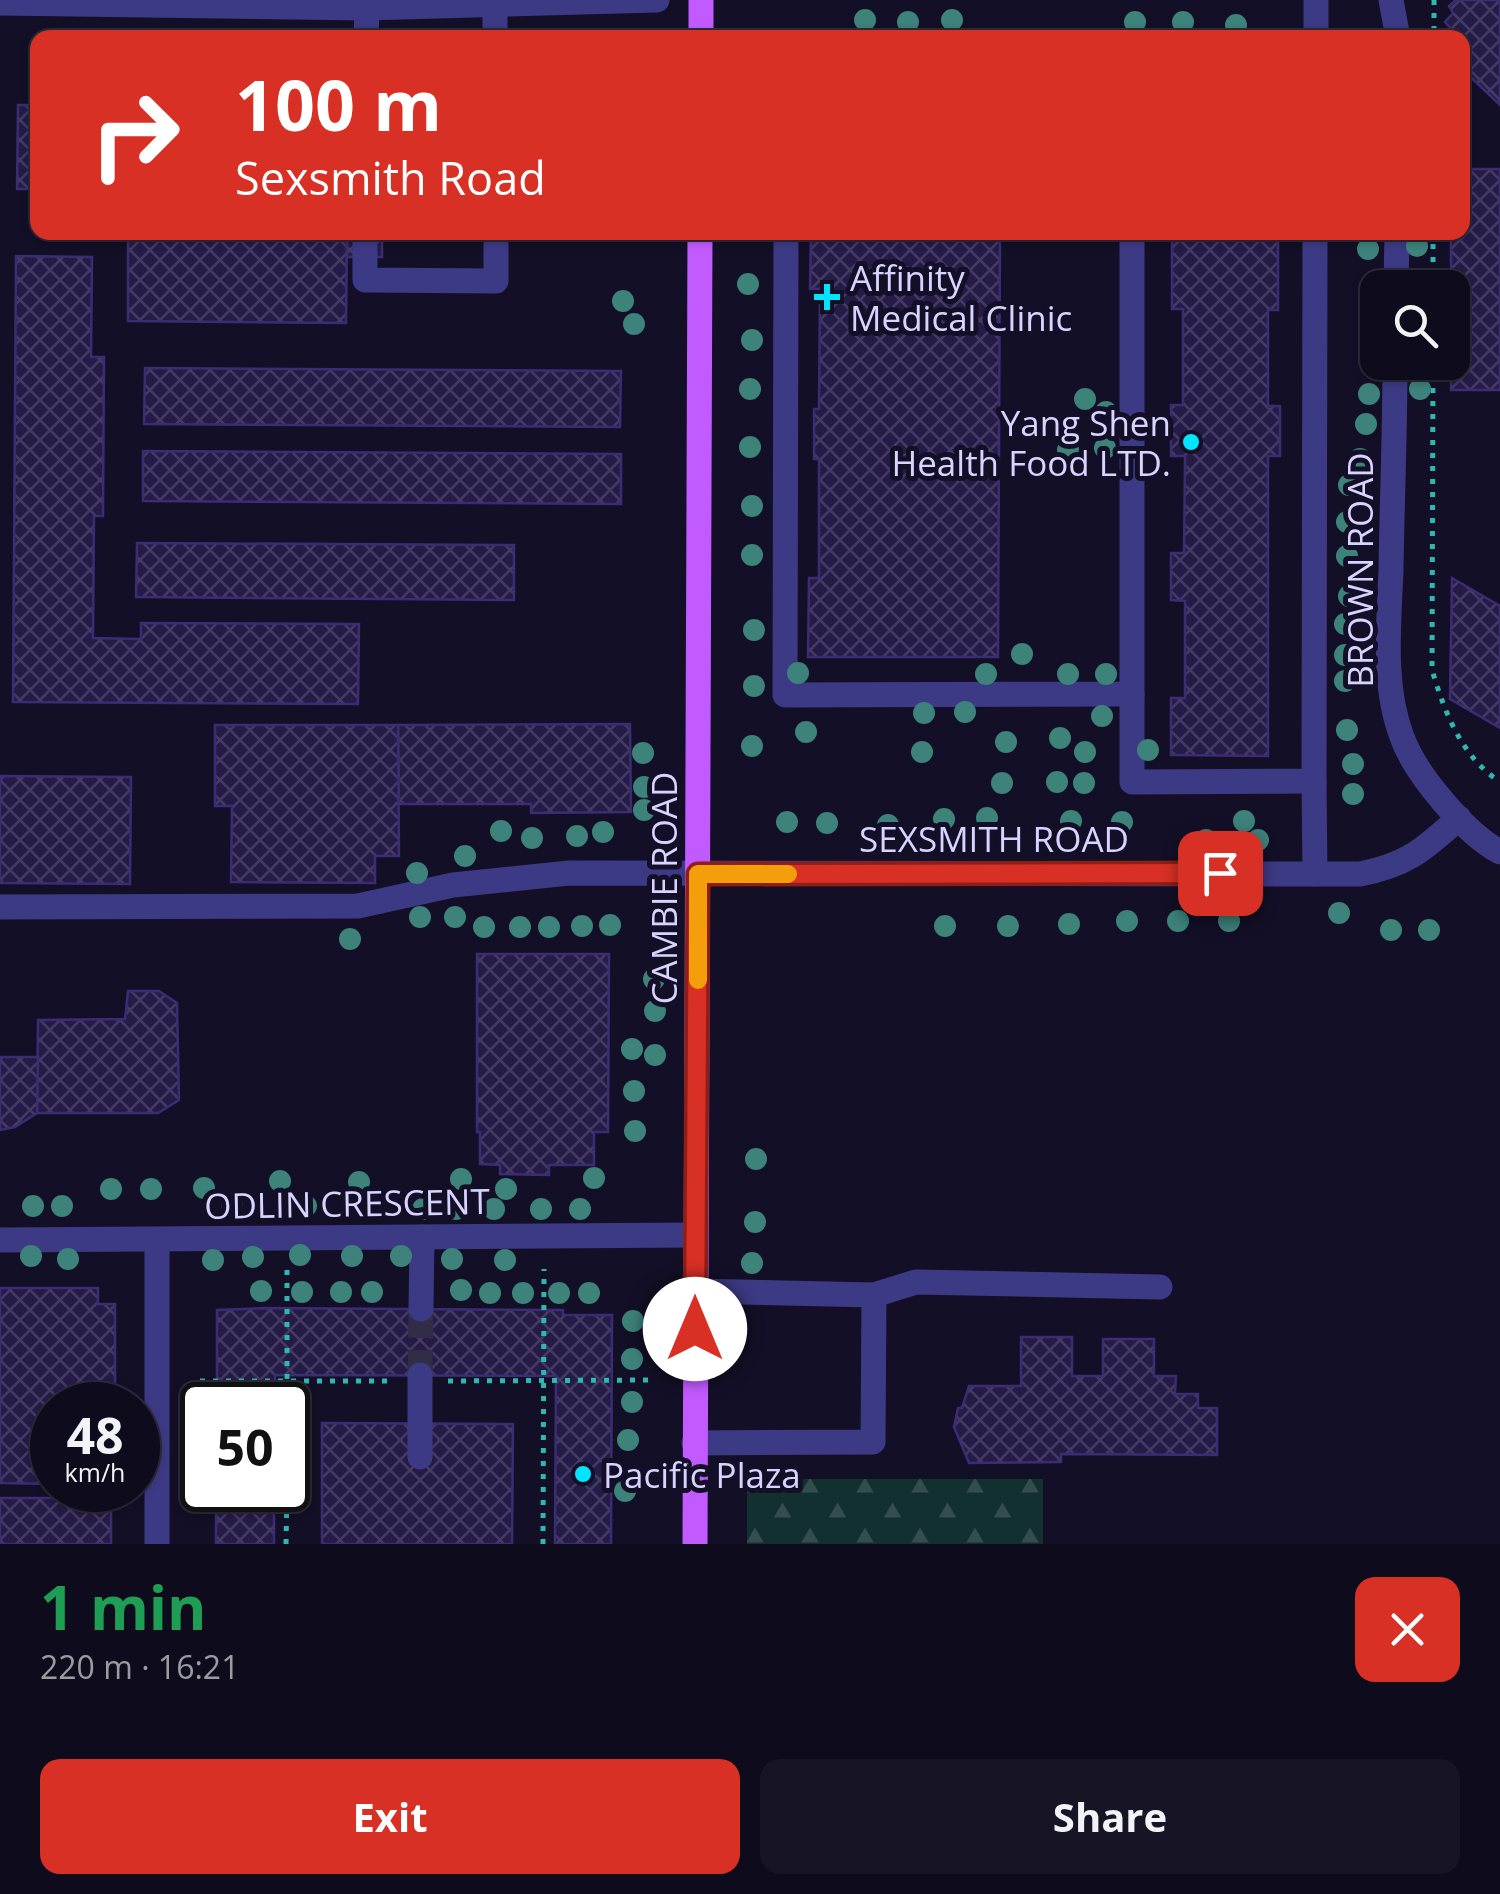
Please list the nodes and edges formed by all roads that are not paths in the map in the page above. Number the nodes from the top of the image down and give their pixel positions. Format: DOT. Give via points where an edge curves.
graph roads {
  1 [pos="657,0"];
  2 [pos="701,0"];
  3 [pos="1316,0"];
  4 [pos="1391,0"];
  5 [pos="0,3"];
  6 [pos="495,4"];
  7 [pos="367,8"];
  8 [pos="366,30"];
  9 [pos="495,30"];
  10 [pos="701,30"];
  11 [pos="1316,30"];
  12 [pos="1397,30"];
  13 [pos="365,240"];
  14 [pos="496,240"];
  15 [pos="700,240"];
  16 [pos="786,240"];
  17 [pos="1132,240"];
  18 [pos="1316,240"];
  19 [pos="1396,240"];
  20 [pos="1396,270"];
  21 [pos="1395,380"];
  22 [pos="1132,694"];
  23 [pos="1314,781"];
  24 [pos="1459,818"];
  25 [pos="1500,852"];
  26 [pos="698,874"];
  27 [pos="1316,874"];
  28 [pos="0,907"];
  29 [pos="695,1235"];
  30 [pos="422,1237"];
  31 [pos="0,1240"];
  32 [pos="157,1241"];
  33 [pos="1160,1287"];
  34 [pos="695,1291"];
  35 [pos="874,1295"];
  36 [pos="422,1308"];
  37 [pos="420,1375"];
  38 [pos="694,1443"];
  39 [pos="420,1456"];
  40 [pos="157,1544"];
  41 [pos="695,1544"];
  1 -- 6 [label="street"];
  2 -- 10 [label="main road"];
  3 -- 11 [label="street"];
  4 -- 12 [label="street"];
  5 -- 7 [label="street"];
  6 -- 7 [label="street"];
  6 -- 9 [label="street"];
  7 -- 8 [label="street"];
  13 -- 14 [label="street" via="365,280 496,281"];
  15 -- 26 [label="main road, CAMBIE ROAD"];
  16 -- 22 [label="street" via="785,695"];
  17 -- 22 [label="street"];
  18 -- 23 [label="street"];
  19 -- 20 [label="street"];
  21 -- 24 [label="street, BROWN ROAD" via="1393,706 1402,740"];
  22 -- 23 [label="street" via="1132,782"];
  23 -- 27 [label="street"];
  24 -- 25 [label="street"];
  24 -- 27 [label="street, SEXSMITH ROAD" via="1392,868"];
  26 -- 27 [label="street, SEXSMITH ROAD"];
  26 -- 28 [label="street, SEXSMITH ROAD" via="528,876 358,906"];
  26 -- 29 [label="main road, CAMBIE ROAD"];
  29 -- 30 [label="street, ODLIN CRESCENT"];
  29 -- 34 [label="main road, CAMBIE ROAD"];
  30 -- 32 [label="street, ODLIN CRESCENT"];
  30 -- 36 [label="street"];
  31 -- 32 [label="street, ODLIN CRESCENT"];
  32 -- 40 [label="street"];
  33 -- 35 [label="street" via="916,1282"];
  34 -- 35 [label="street"];
  34 -- 38 [label="main road, CAMBIE ROAD"];
  35 -- 38 [label="street" via="873,1442"];
  37 -- 39 [label="street"];
  38 -- 41 [label="main road, CAMBIE ROAD"];
}
